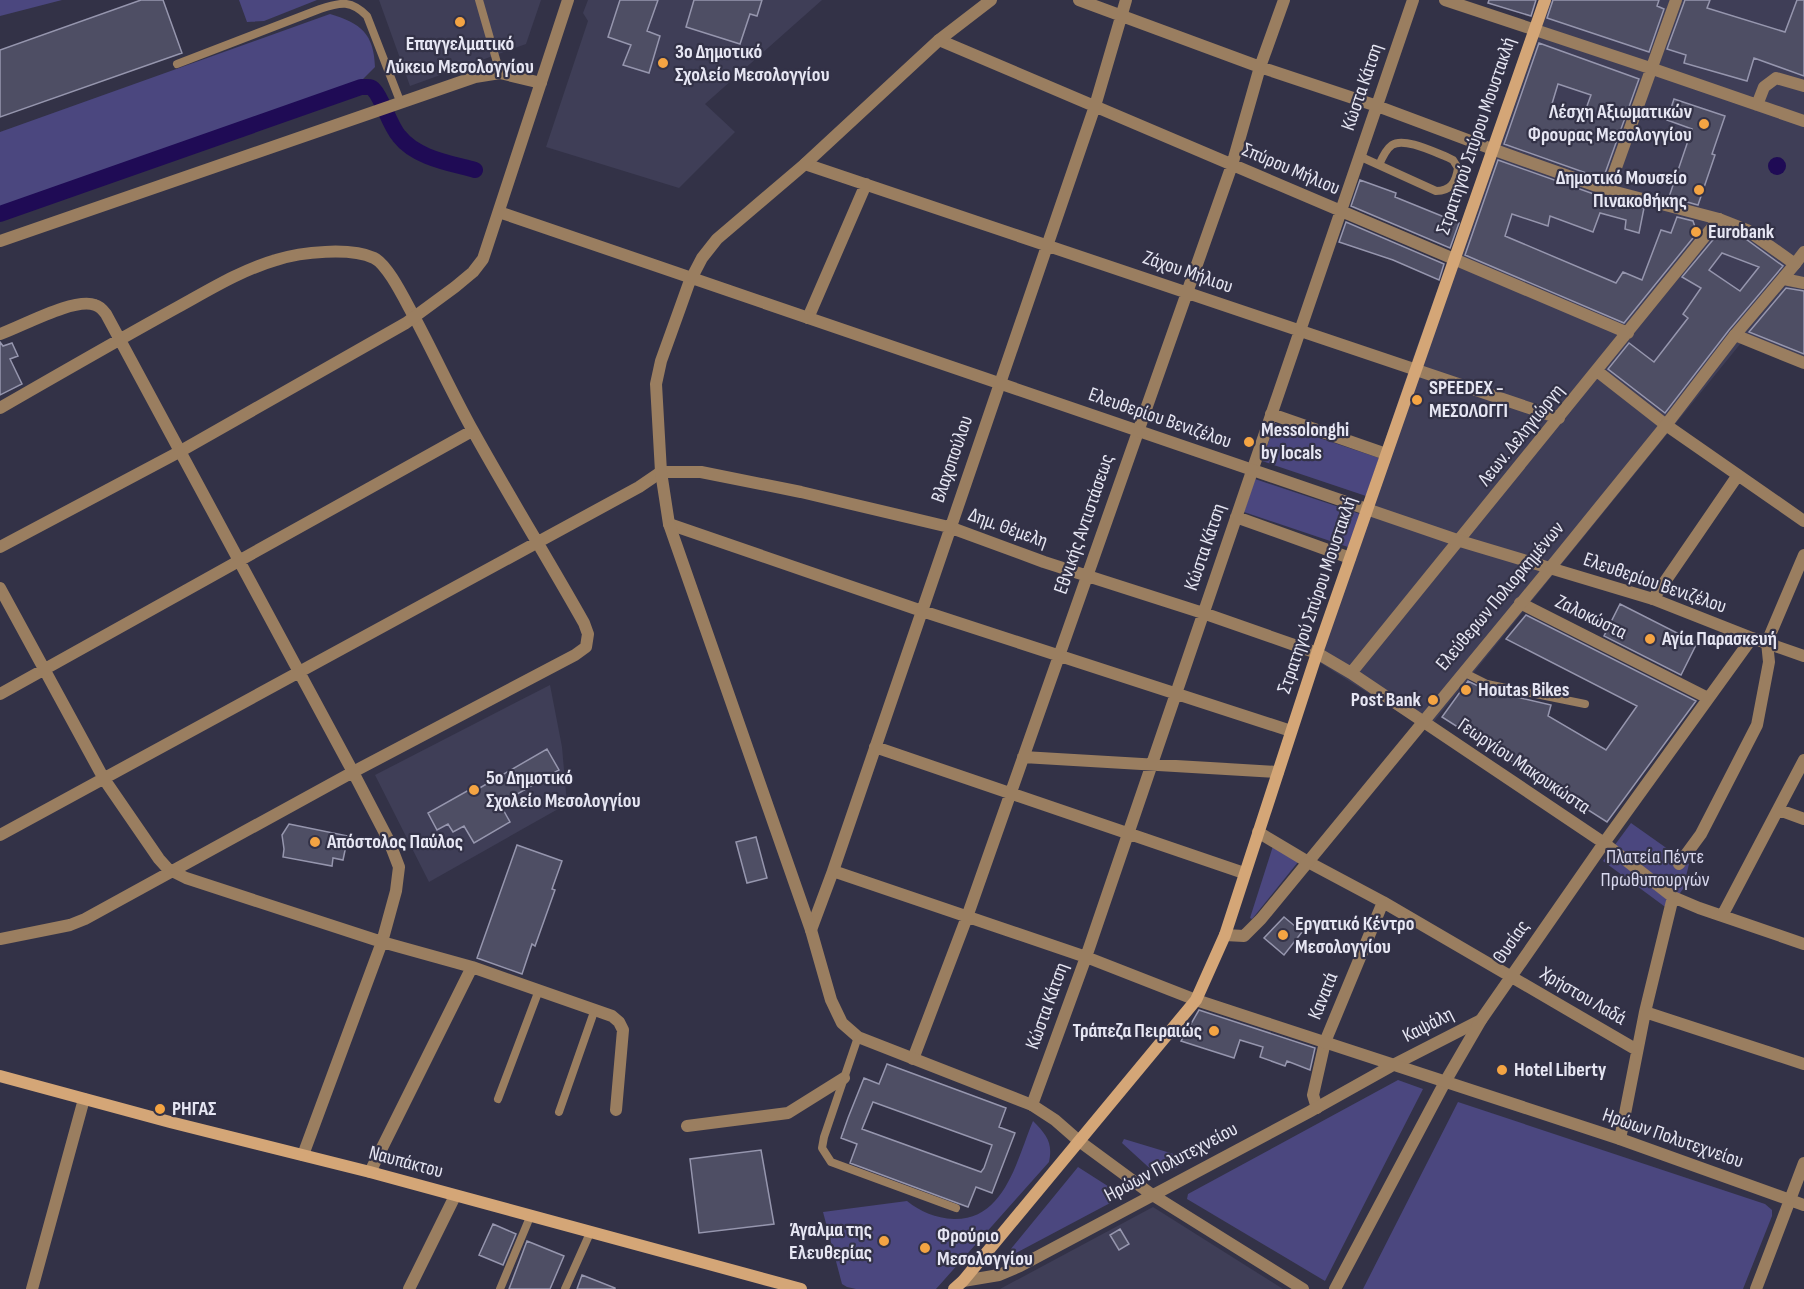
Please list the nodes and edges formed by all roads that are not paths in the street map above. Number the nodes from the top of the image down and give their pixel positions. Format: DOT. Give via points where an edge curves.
graph roads {
  1 [pos="479,0"];
  2 [pos="568,0"];
  3 [pos="991,0"];
  4 [pos="1079,0"];
  5 [pos="1126,0"];
  6 [pos="1284,0"];
  7 [pos="1413,0"];
  8 [pos="1445,0"];
  9 [pos="1545,0"];
  10 [pos="1676,0"];
  11 [pos="1121,16"];
  12 [pos="1534,29"];
  13 [pos="939,40"];
  14 [pos="177,64"];
  15 [pos="1260,67"];
  16 [pos="1653,69"];
  17 [pos="500,73"];
  18 [pos="541,83"];
  19 [pos="1804,86"];
  20 [pos="396,103"];
  21 [pos="1756,105"];
  22 [pos="1095,106"];
  23 [pos="1377,106"];
  24 [pos="1804,121"];
  25 [pos="1492,149"];
  26 [pos="1359,156"];
  27 [pos="805,164"];
  28 [pos="1232,165"];
  29 [pos="1379,165"];
  30 [pos="866,184"];
  31 [pos="1608,190"];
  32 [pos="1341,211"];
  33 [pos="499,212"];
  34 [pos="1719,219"];
  35 [pos="0,241"];
  36 [pos="1047,245"];
  37 [pos="1804,252"];
  38 [pos="1453,259"];
  39 [pos="1795,264"];
  40 [pos="692,278"];
  41 [pos="1784,279"];
  42 [pos="1804,283"];
  43 [pos="1186,292"];
  44 [pos="414,317"];
  45 [pos="808,318"];
  46 [pos="1300,330"];
  47 [pos="1628,333"];
  48 [pos="0,334"];
  49 [pos="1735,335"];
  50 [pos="119,339"];
  51 [pos="1804,363"];
  52 [pos="1416,369"];
  53 [pos="1597,371"];
  54 [pos="999,383"];
  55 [pos="0,408"];
  56 [pos="1271,414"];
  57 [pos="1559,418"];
  58 [pos="1666,425"];
  59 [pos="1138,430"];
  60 [pos="472,431"];
  61 [pos="179,452"];
  62 [pos="1386,454"];
  63 [pos="1252,470"];
  64 [pos="661,472"];
  65 [pos="1738,475"];
  66 [pos="1367,509"];
  67 [pos="1236,517"];
  68 [pos="1804,521"];
  69 [pos="669,524"];
  70 [pos="949,527"];
  71 [pos="538,541"];
  72 [pos="1460,541"];
  73 [pos="0,547"];
  74 [pos="1804,555"];
  75 [pos="1350,558"];
  76 [pos="238,561"];
  77 [pos="1550,568"];
  78 [pos="1086,576"];
  79 [pos="0,588"];
  80 [pos="1653,599"];
  81 [pos="1520,603"];
  82 [pos="922,611"];
  83 [pos="1203,613"];
  84 [pos="1752,638"];
  85 [pos="1767,642"];
  86 [pos="1317,653"];
  87 [pos="1059,656"];
  88 [pos="1804,656"];
  89 [pos="45,669"];
  90 [pos="299,672"];
  91 [pos="1463,672"];
  92 [pos="1351,673"];
  93 [pos="0,694"];
  94 [pos="1176,694"];
  95 [pos="1708,698"];
  96 [pos="1585,704"];
  97 [pos="1422,722"];
  98 [pos="1291,731"];
  99 [pos="875,747"];
  100 [pos="1023,757"];
  101 [pos="1804,760"];
  102 [pos="1152,763"];
  103 [pos="1278,771"];
  104 [pos="353,772"];
  105 [pos="104,779"];
  106 [pos="1010,793"];
  107 [pos="1779,810"];
  108 [pos="1804,819"];
  109 [pos="1258,832"];
  110 [pos="1128,834"];
  111 [pos="0,835"];
  112 [pos="1604,843"];
  113 [pos="1308,862"];
  114 [pos="1679,864"];
  115 [pos="833,871"];
  116 [pos="172,872"];
  117 [pos="1244,873"];
  118 [pos="1673,897"];
  119 [pos="1383,902"];
  120 [pos="1722,916"];
  121 [pos="967,917"];
  122 [pos="811,930"];
  123 [pos="1226,935"];
  124 [pos="0,939"];
  125 [pos="382,942"];
  126 [pos="1804,944"];
  127 [pos="1086,957"];
  128 [pos="472,968"];
  129 [pos="1510,976"];
  130 [pos="539,990"];
  131 [pos="1196,1000"];
  132 [pos="595,1010"];
  133 [pos="1645,1012"];
  134 [pos="1481,1020"];
  135 [pos="858,1037"];
  136 [pos="1325,1042"];
  137 [pos="1637,1050"];
  138 [pos="913,1059"];
  139 [pos="1804,1064"];
  140 [pos="1393,1065"];
  141 [pos="0,1076"];
  142 [pos="844,1078"];
  143 [pos="1445,1082"];
  144 [pos="84,1099"];
  145 [pos="498,1099"];
  146 [pos="1032,1105"];
  147 [pos="1317,1108"];
  148 [pos="616,1110"];
  149 [pos="559,1112"];
  150 [pos="687,1126"];
  151 [pos="1620,1139"];
  152 [pos="1079,1141"];
  153 [pos="303,1155"];
  154 [pos="1804,1163"];
  155 [pos="370,1172"];
  156 [pos="1151,1194"];
  157 [pos="455,1196"];
  158 [pos="1790,1199"];
  159 [pos="1804,1205"];
  160 [pos="956,1208"];
  161 [pos="530,1216"];
  162 [pos="590,1233"];
  163 [pos="958,1285"];
  164 [pos="32,1289"];
  165 [pos="409,1289"];
  166 [pos="500,1289"];
  167 [pos="565,1289"];
  168 [pos="801,1289"];
  169 [pos="1304,1289"];
  170 [pos="1335,1289"];
  171 [pos="1756,1289"];
  1 -- 17 [label="lane"];
  2 -- 18 [label="street"];
  3 -- 13 [label="street"];
  4 -- 11 [label="street"];
  5 -- 11 [label="street, Βλαχοπούλου"];
  6 -- 15 [label="street, Εθνικής Αντιστάσεως"];
  7 -- 23 [label="street, Κώστα Κάτση"];
  8 -- 12 [label="street"];
  9 -- 12 [label="main road, Στρατηγού Σπύρου Μουστακλή"];
  10 -- 16 [label="street"];
  11 -- 15 [label="street"];
  11 -- 22 [label="street, Βλαχοπούλου"];
  12 -- 16 [label="street"];
  12 -- 25 [label="main road, Στρατηγού Σπύρου Μουστακλή"];
  13 -- 22 [label="street, Σπύρου Μήλιου"];
  13 -- 27 [label="street"];
  14 -- 20 [label="lane" via="320,9 351,3 367,16"];
  15 -- 23 [label="street"];
  15 -- 28 [label="street, Εθνικής Αντιστάσεως"];
  16 -- 21 [label="street"];
  16 -- 31 [label="street"];
  17 -- 18 [label="street"];
  17 -- 20 [label="street" via="475,77"];
  18 -- 33 [label="street"];
  19 -- 21 [label="street" via="1776,78 1764,87"];
  20 -- 35 [label="street"];
  21 -- 24 [label="street"];
  22 -- 28 [label="street, Σπύρου Μήλιου"];
  22 -- 36 [label="street, Βλαχοπούλου"];
  23 -- 25 [label="street"];
  23 -- 26 [label="street, Κώστα Κάτση"];
  25 -- 31 [label="street"];
  25 -- 38 [label="main road, Στρατηγού Σπύρου Μουστακλή"];
  26 -- 29 [label="lane"];
  26 -- 32 [label="street, Κώστα Κάτση"];
  27 -- 30 [label="street, Ζάχου Μήλιου"];
  27 -- 40 [label="street" via="713,242"];
  28 -- 32 [label="street, Σπύρου Μήλιου"];
  28 -- 43 [label="street, Εθνικής Αντιστάσεως"];
  29 -- 29 [label="lane" via="1390,146 1400,142 1447,157 1458,168 1449,189 1436,191"];
  30 -- 36 [label="street, Ζάχου Μήλιου"];
  30 -- 45 [label="street"];
  31 -- 34 [label="street"];
  32 -- 38 [label="street, Σπύρου Μήλιου"];
  32 -- 46 [label="street, Κώστα Κάτση"];
  33 -- 40 [label="street, Ελευθερίου Βενιζέλου"];
  33 -- 44 [label="street" via="477,267"];
  34 -- 39 [label="street" via="1747,230"];
  34 -- 47 [label="street, Λεων. Δεληγιώργη"];
  36 -- 43 [label="street, Ζάχου Μήλιου"];
  36 -- 54 [label="street, Βλαχοπούλου"];
  37 -- 39 [label="street, Ελεύθερων Πολιορκημένων"];
  38 -- 47 [label="street, Σπύρου Μήλιου"];
  38 -- 52 [label="main road, Στρατηγού Σπύρου Μουστακλή"];
  39 -- 41 [label="street, Ελεύθερων Πολιορκημένων"];
  40 -- 45 [label="street, Ελευθερίου Βενιζέλου"];
  40 -- 64 [label="street" via="658,373 656,407"];
  41 -- 42 [label="street"];
  41 -- 49 [label="street, Ελεύθερων Πολιορκημένων"];
  43 -- 46 [label="street, Ζάχου Μήλιου"];
  43 -- 59 [label="street, Εθνικής Αντιστάσεως"];
  44 -- 50 [label="street" via="377,260 363,255 316,253 275,260"];
  44 -- 60 [label="street"];
  44 -- 61 [label="street"];
  45 -- 54 [label="street, Ελευθερίου Βενιζέλου"];
  46 -- 52 [label="street, Ζάχου Μήλιου"];
  46 -- 56 [label="street, Κώστα Κάτση"];
  47 -- 53 [label="street, Λεων. Δεληγιώργη"];
  48 -- 50 [label="street" via="60,309 86,303 95,304 106,314"];
  49 -- 51 [label="street"];
  49 -- 58 [label="street, Ελεύθερων Πολιορκημένων"];
  50 -- 55 [label="street"];
  50 -- 61 [label="street"];
  52 -- 57 [label="street, Ζάχου Μήλιου"];
  52 -- 62 [label="main road, Στρατηγού Σπύρου Μουστακλή"];
  53 -- 57 [label="street, Λεων. Δεληγιώργη"];
  53 -- 58 [label="street"];
  54 -- 59 [label="street, Ελευθερίου Βενιζέλου"];
  54 -- 70 [label="street, Βλαχοπούλου"];
  56 -- 62 [label="street"];
  56 -- 63 [label="street, Κώστα Κάτση"];
  57 -- 72 [label="street, Λεων. Δεληγιώργη"];
  58 -- 65 [label="street"];
  58 -- 77 [label="street, Ελεύθερων Πολιορκημένων"];
  59 -- 63 [label="street, Ελευθερίου Βενιζέλου"];
  59 -- 78 [label="street, Εθνικής Αντιστάσεως"];
  60 -- 71 [label="street"];
  60 -- 76 [label="street"];
  61 -- 73 [label="street"];
  61 -- 76 [label="street"];
  62 -- 66 [label="main road, Στρατηγού Σπύρου Μουστακλή"];
  63 -- 66 [label="street, Ελευθερίου Βενιζέλου"];
  63 -- 67 [label="street, Κώστα Κάτση"];
  64 -- 69 [label="street"];
  64 -- 70 [label="street, Δημ. Θέμελη" via="701,472"];
  64 -- 71 [label="street"];
  65 -- 68 [label="street"];
  65 -- 80 [label="street"];
  66 -- 72 [label="street, Ελευθερίου Βενιζέλου"];
  66 -- 75 [label="main road, Στρατηγού Σπύρου Μουστακλή"];
  67 -- 75 [label="street"];
  67 -- 83 [label="street, Κώστα Κάτση"];
  69 -- 82 [label="street"];
  69 -- 122 [label="street"];
  70 -- 78 [label="street, Δημ. Θέμελη"];
  70 -- 82 [label="street, Βλαχοπούλου"];
  71 -- 90 [label="street"];
  71 -- 104 [label="street" via="586,628 586,647"];
  72 -- 77 [label="street, Ελευθερίου Βενιζέλου"];
  72 -- 92 [label="street, Λεων. Δεληγιώργη"];
  74 -- 85 [label="street"];
  75 -- 86 [label="main road, Στρατηγού Σπύρου Μουστακλή"];
  76 -- 89 [label="street"];
  76 -- 90 [label="street"];
  77 -- 80 [label="street, Ελευθερίου Βενιζέλου"];
  77 -- 81 [label="street, Ελεύθερων Πολιορκημένων"];
  78 -- 83 [label="street, Δημ. Θέμελη"];
  78 -- 87 [label="street, Εθνικής Αντιστάσεως"];
  79 -- 89 [label="street"];
  80 -- 84 [label="street, Ελευθερίου Βενιζέλου"];
  81 -- 91 [label="street, Ελεύθερων Πολιορκημένων"];
  81 -- 95 [label="street, Ζαλοκώστα"];
  82 -- 87 [label="street"];
  82 -- 99 [label="street, Βλαχοπούλου"];
  83 -- 86 [label="street, Δημ. Θέμελη"];
  83 -- 94 [label="street, Κώστα Κάτση"];
  84 -- 85 [label="street, Ελευθερίου Βενιζέλου"];
  84 -- 95 [label="street, Θυσίας"];
  85 -- 88 [label="street, Ελευθερίου Βενιζέλου"];
  85 -- 114 [label="street" via="1769,662 1757,725 1701,834"];
  86 -- 92 [label="street, Δημ. Θέμελη"];
  86 -- 98 [label="main road, Στρατηγού Σπύρου Μουστακλή"];
  87 -- 94 [label="street"];
  87 -- 100 [label="street, Εθνικής Αντιστάσεως"];
  89 -- 93 [label="street"];
  89 -- 105 [label="street"];
  90 -- 104 [label="street"];
  90 -- 105 [label="street"];
  91 -- 96 [label="lane" via="1487,684"];
  91 -- 97 [label="street, Ελεύθερων Πολιορκημένων"];
  92 -- 97 [label="street, Δημ. Θέμελη"];
  94 -- 98 [label="street"];
  94 -- 102 [label="street, Κώστα Κάτση"];
  95 -- 112 [label="street, Θυσίας"];
  97 -- 112 [label="street, Γεωργίου Μακρυκώστα"];
  97 -- 113 [label="street, Ελεύθερων Πολιορκημένων"];
  98 -- 103 [label="main road, Στρατηγού Σπύρου Μουστακλή"];
  99 -- 106 [label="street"];
  99 -- 115 [label="street, Βλαχοπούλου"];
  100 -- 102 [label="street"];
  100 -- 106 [label="street, Εθνικής Αντιστάσεως"];
  101 -- 107 [label="street"];
  102 -- 103 [label="street"];
  102 -- 110 [label="street, Κώστα Κάτση"];
  103 -- 109 [label="main road, Στρατηγού Σπύρου Μουστακλή"];
  104 -- 116 [label="street"];
  104 -- 125 [label="street" via="399,867"];
  105 -- 111 [label="street"];
  105 -- 116 [label="street"];
  106 -- 110 [label="street"];
  106 -- 121 [label="street, Εθνικής Αντιστάσεως"];
  107 -- 108 [label="street"];
  107 -- 120 [label="street"];
  109 -- 113 [label="street, Χρήστου Λαδά"];
  109 -- 117 [label="main road, Στρατηγού Σπύρου Μουστακλή"];
  110 -- 117 [label="street"];
  110 -- 127 [label="street, Κώστα Κάτση"];
  112 -- 118 [label="street, Γεωργίου Μακρυκώστα"];
  112 -- 129 [label="street, Θυσίας"];
  113 -- 119 [label="street, Χρήστου Λαδά"];
  113 -- 123 [label="street, Ελεύθερων Πολιορκημένων" via="1249,933 1240,937"];
  115 -- 121 [label="street, Ηρώων Πολυτεχνείου"];
  115 -- 122 [label="street, Βλαχοπούλου"];
  116 -- 124 [label="street" via="70,925"];
  116 -- 125 [label="street"];
  117 -- 123 [label="main road, Στρατηγού Σπύρου Μουστακλή"];
  118 -- 120 [label="street, Γεωργίου Μακρυκώστα"];
  118 -- 133 [label="street"];
  119 -- 129 [label="street, Χρήστου Λαδά"];
  119 -- 136 [label="street, Κανατά"];
  120 -- 126 [label="street, Γεωργίου Μακρυκώστα"];
  121 -- 127 [label="street, Ηρώων Πολυτεχνείου"];
  121 -- 138 [label="street, Εθνικής Αντιστάσεως"];
  122 -- 135 [label="street" via="834,1007 842,1023"];
  123 -- 131 [label="main road, Στρατηγού Σπύρου Μουστακλή"];
  125 -- 128 [label="street"];
  125 -- 153 [label="street"];
  127 -- 131 [label="street, Ηρώων Πολυτεχνείου"];
  127 -- 146 [label="street, Κώστα Κάτση"];
  128 -- 130 [label="street"];
  128 -- 155 [label="street"];
  129 -- 134 [label="street, Θυσίας"];
  129 -- 137 [label="street, Χρήστου Λαδά"];
  130 -- 132 [label="street"];
  130 -- 145 [label="lane"];
  131 -- 136 [label="street, Ηρώων Πολυτεχνείου"];
  131 -- 152 [label="main road, Στρατηγού Σπύρου Μουστακλή"];
  132 -- 148 [label="street" via="612,1016 623,1030"];
  132 -- 149 [label="lane"];
  133 -- 137 [label="street"];
  133 -- 139 [label="street"];
  134 -- 140 [label="street, Καψάλη"];
  134 -- 143 [label="street, Θυσίας"];
  135 -- 138 [label="street"];
  135 -- 142 [label="lane"];
  136 -- 140 [label="street, Ηρώων Πολυτεχνείου"];
  136 -- 147 [label="street, Κανατά" via="1313,1095"];
  137 -- 151 [label="street"];
  138 -- 146 [label="street"];
  140 -- 143 [label="street, Ηρώων Πολυτεχνείου"];
  140 -- 147 [label="street, Ηρώων Πολυτεχνείου"];
  141 -- 144 [label="main road, Ναυπάκτου"];
  142 -- 150 [label="street" via="788,1113"];
  142 -- 160 [label="lane" via="822,1148 831,1162"];
  143 -- 151 [label="street, Ηρώων Πολυτεχνείου"];
  143 -- 170 [label="street, Θυσίας"];
  144 -- 153 [label="main road, Ναυπάκτου"];
  144 -- 164 [label="street"];
  146 -- 152 [label="street"];
  147 -- 156 [label="street, Ηρώων Πολυτεχνείου"];
  151 -- 158 [label="street, Ηρώων Πολυτεχνείου"];
  152 -- 156 [label="street"];
  152 -- 163 [label="main road, Στρατηγού Σπύρου Μουστακλή"];
  153 -- 155 [label="main road, Ναυπάκτου"];
  154 -- 158 [label="street"];
  155 -- 157 [label="main road, Ναυπάκτου"];
  156 -- 163 [label="street, Ηρώων Πολυτεχνείου" via="1012,1269"];
  156 -- 169 [label="street"];
  157 -- 161 [label="main road, Ναυπάκτου"];
  157 -- 165 [label="street"];
  158 -- 159 [label="street, Ηρώων Πολυτεχνείου"];
  158 -- 171 [label="street"];
  161 -- 162 [label="main road, Ναυπάκτου"];
  161 -- 166 [label="lane"];
  162 -- 167 [label="lane"];
  162 -- 168 [label="main road, Ναυπάκτου"];
}
